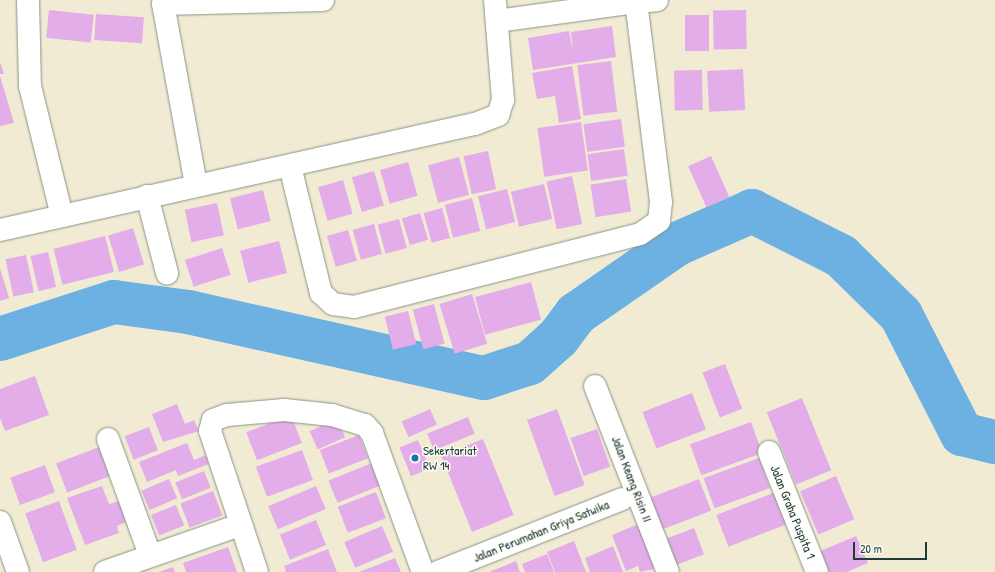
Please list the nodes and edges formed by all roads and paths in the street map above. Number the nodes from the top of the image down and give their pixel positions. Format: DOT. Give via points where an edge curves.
graph roads {
  1 [pos="28,0"];
  2 [pos="319,0"];
  3 [pos="643,1"];
  4 [pos="155,2"];
  5 [pos="496,11"];
  6 [pos="290,166"];
  7 [pos="196,185"];
  8 [pos="147,196"];
  9 [pos="62,216"];
  10 [pos="0,230"];
  11 [pos="167,273"];
  12 [pos="595,386"];
  13 [pos="108,439"];
  14 [pos="769,452"];
  15 [pos="622,499"];
  16 [pos="0,522"];
  17 [pos="240,525"];
  18 [pos="150,556"];
  19 [pos="18,572"];
  20 [pos="105,572"];
  21 [pos="257,572"];
  22 [pos="423,572"];
  23 [pos="438,572"];
  24 [pos="668,572"];
  25 [pos="817,572"];
  1 -- 9 [label="street" via="30,86"];
  2 -- 4 [label="street"];
  3 -- 5 [label="street"];
  3 -- 6 [label="street" via="661,202 659,221 640,234 354,307 333,304 321,292"];
  4 -- 7 [label="street"];
  5 -- 6 [label="street" via="503,100 498,115 475,124"];
  6 -- 7 [label="street"];
  7 -- 8 [label="street"];
  8 -- 9 [label="street"];
  8 -- 11 [label="street"];
  9 -- 10 [label="street"];
  12 -- 24 [label="street, Jalan Keang Risin II"];
  13 -- 18 [label="street"];
  14 -- 25 [label="street, Jalan Graha Puspita 1"];
  15 -- 23 [label="street, Jalan Perumahan Griya Satwika"];
  16 -- 19 [label="street"];
  17 -- 18 [label="street"];
  17 -- 21 [label="street"];
  17 -- 22 [label="street" via="210,431 213,420 227,415 284,410 332,415 365,425 372,433"];
  18 -- 20 [label="street"];
}
